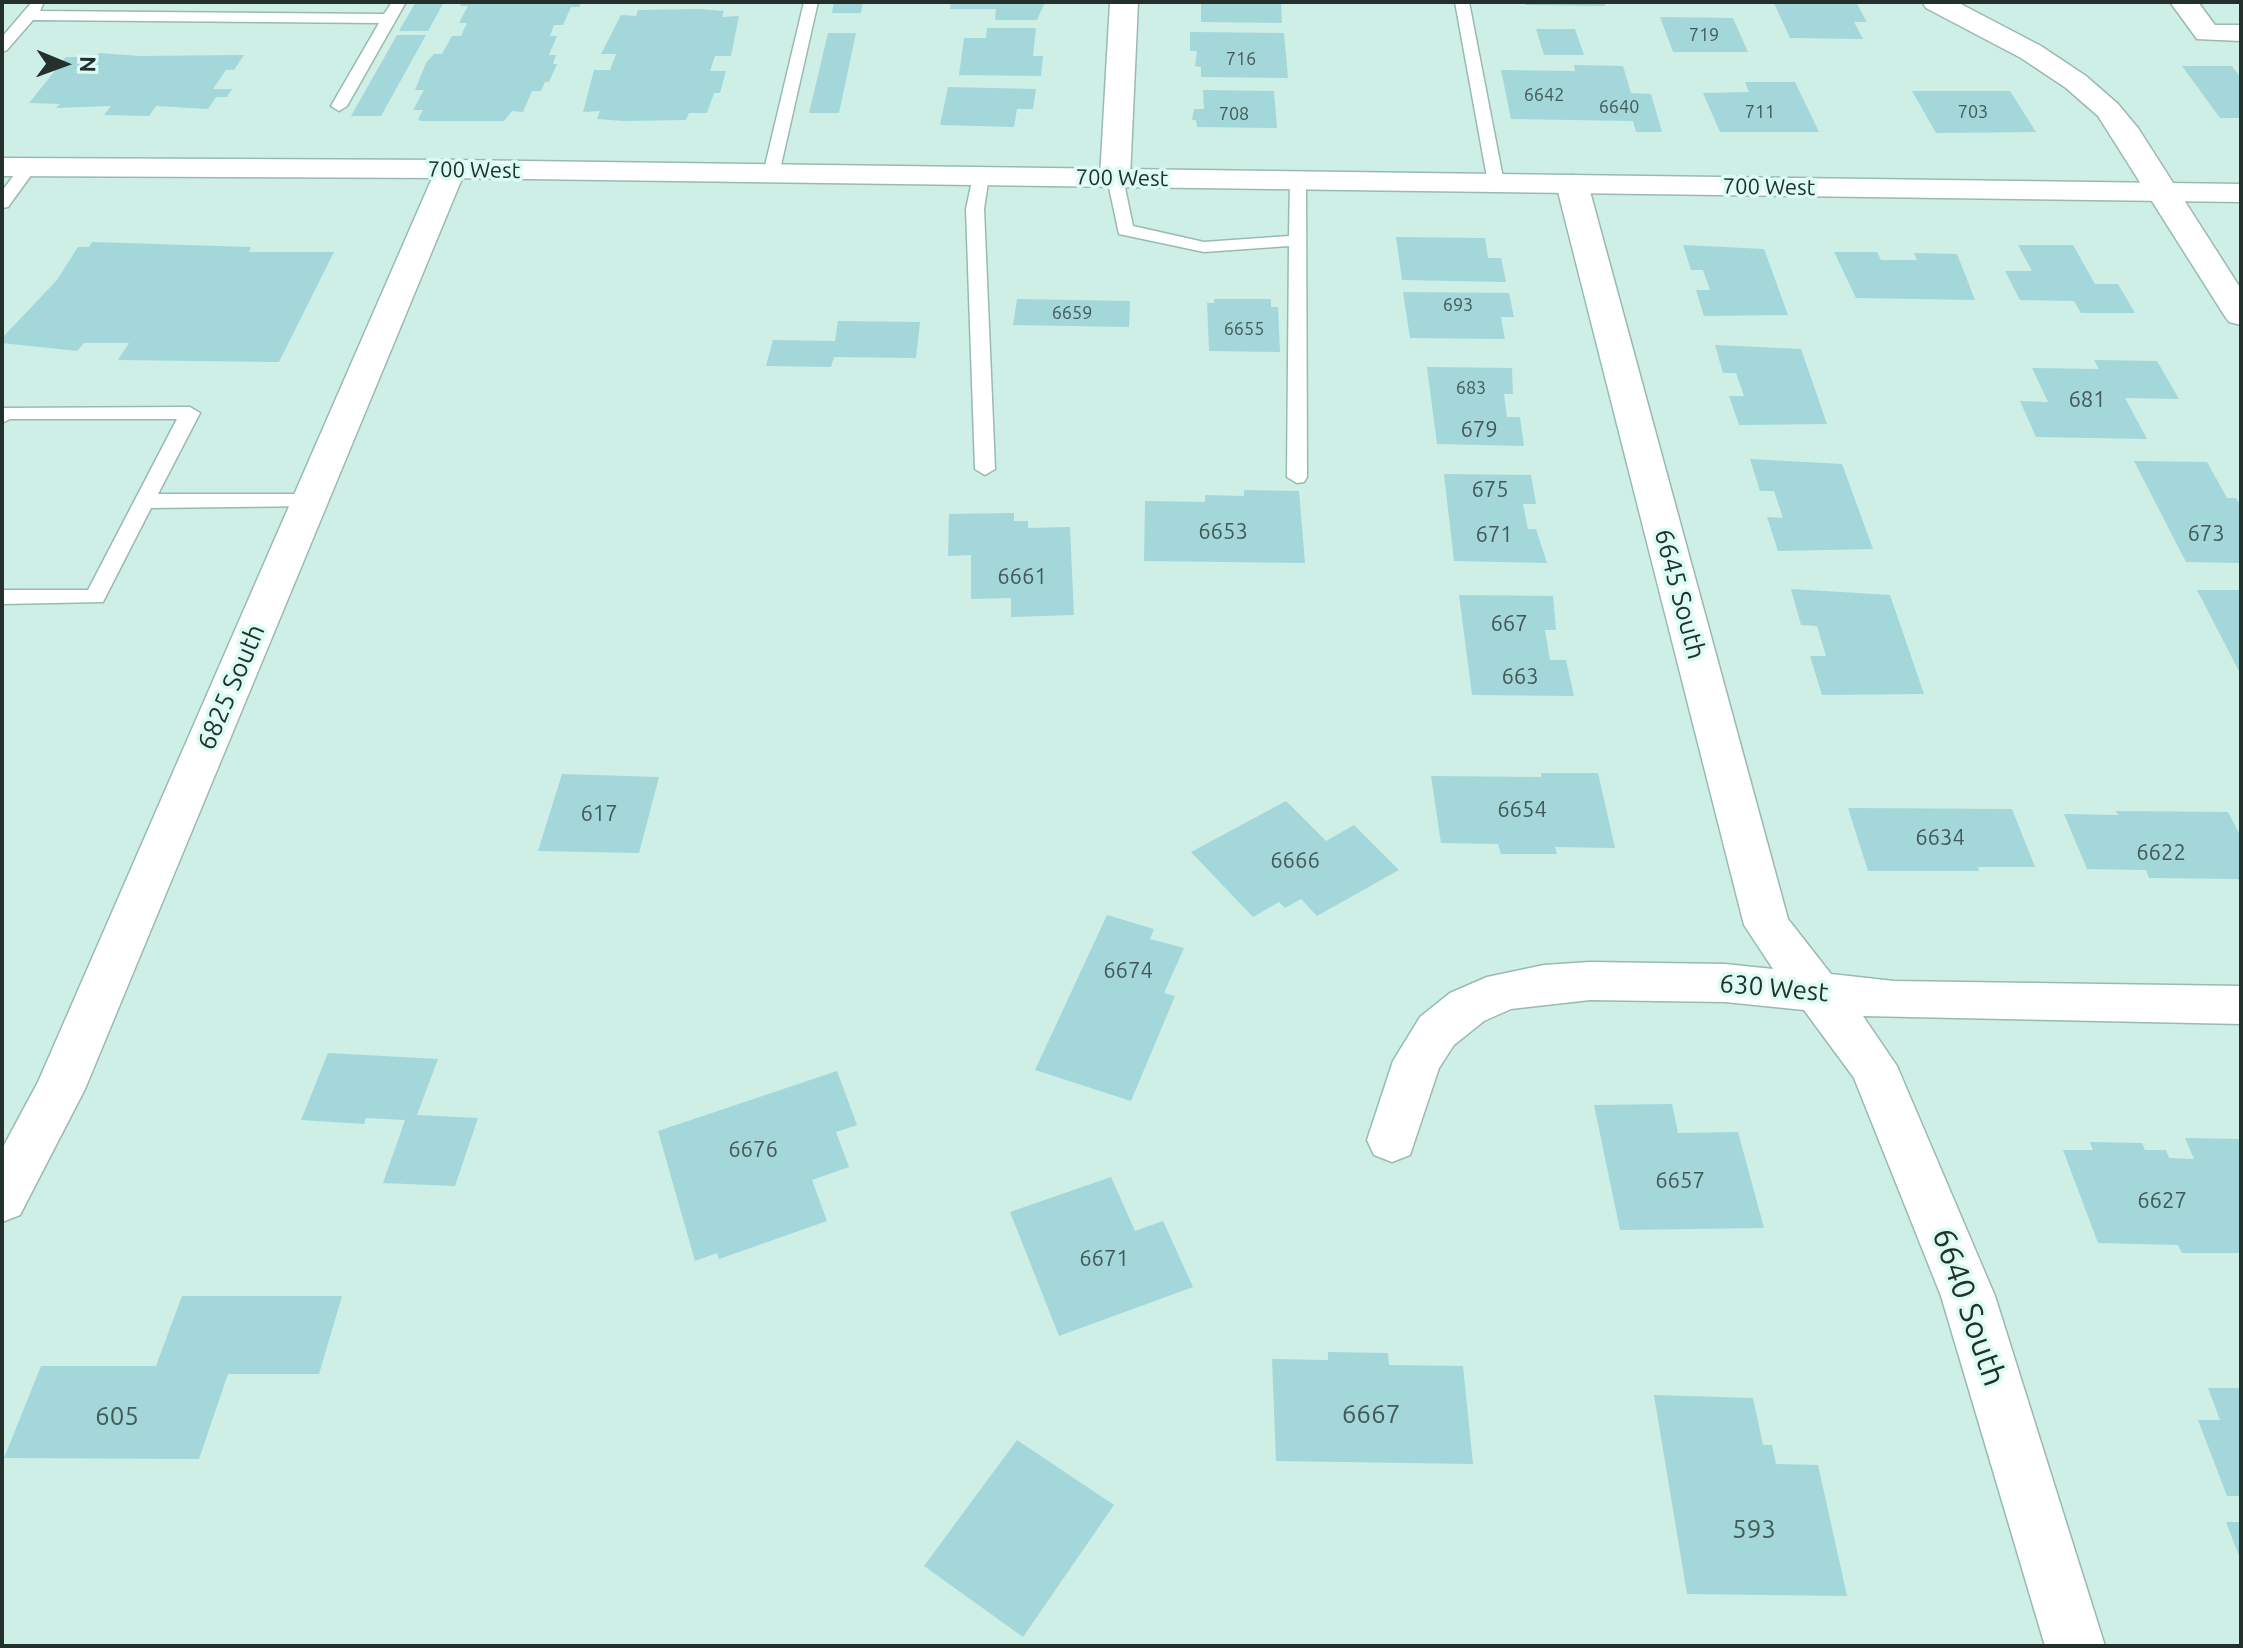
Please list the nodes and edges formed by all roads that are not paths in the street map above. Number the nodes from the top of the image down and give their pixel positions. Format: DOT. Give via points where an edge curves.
graph roads {
  1 [pos="39,2"];
  2 [pos="399,2"];
  3 [pos="811,2"];
  4 [pos="1124,2"];
  5 [pos="1462,2"];
  6 [pos="1936,2"];
  7 [pos="2184,2"];
  8 [pos="28,15"];
  9 [pos="389,19"];
  10 [pos="2241,33"];
  11 [pos="2,47"];
  12 [pos="339,106"];
  13 [pos="15,167"];
  14 [pos="451,169"];
  15 [pos="771,174"];
  16 [pos="981,176"];
  17 [pos="1115,178"];
  18 [pos="1298,180"];
  19 [pos="1496,183"];
  20 [pos="1572,184"];
  21 [pos="2163,192"];
  22 [pos="2241,193"];
  23 [pos="2,203"];
  24 [pos="1300,240"];
  25 [pos="2241,315"];
  26 [pos="2,417"];
  27 [pos="985,469"];
  28 [pos="1297,477"];
  29 [pos="144,501"];
  30 [pos="310,501"];
  31 [pos="2,597"];
  32 [pos="1814,991"];
  33 [pos="2241,1005"];
  34 [pos="1392,1140"];
  35 [pos="2,1199"];
  36 [pos="2075,1646"];
  1 -- 8 [label="lane"];
  2 -- 9 [label="lane"];
  3 -- 15 [label="lane"];
  4 -- 17 [label="street"];
  5 -- 19 [label="lane"];
  6 -- 21 [label="street" via="2076,82 2123,128"];
  7 -- 10 [label="street" via="2207,33"];
  8 -- 9 [label="lane"];
  8 -- 11 [label="lane"];
  9 -- 12 [label="lane"];
  13 -- 14 [label="street, 700 West"];
  13 -- 23 [label="lane"];
  14 -- 15 [label="street, 700 West"];
  14 -- 30 [label="street, 6825 South"];
  15 -- 16 [label="street, 700 West"];
  16 -- 17 [label="street, 700 West"];
  16 -- 27 [label="lane" via="975,209"];
  17 -- 18 [label="street, 700 West"];
  17 -- 24 [label="lane" via="1125,230 1204,247"];
  18 -- 19 [label="street, 700 West"];
  18 -- 24 [label="lane"];
  19 -- 20 [label="street, 700 West"];
  20 -- 21 [label="street, 700 West"];
  20 -- 32 [label="street, 6645 South" via="1767,925"];
  21 -- 22 [label="street, 700 West"];
  21 -- 25 [label="street"];
  24 -- 28 [label="lane"];
  26 -- 29 [label="lane" via="190,413"];
  29 -- 30 [label="lane"];
  29 -- 31 [label="lane" via="95,597"];
  30 -- 35 [label="street, 6825 South" via="60,1089"];
  32 -- 33 [label="street, 630 West" via="1894,1000"];
  32 -- 34 [label="street, 630 West" via="1725,983 1590,981 1504,991 1467,1007 1437,1031 1417,1061"];
  32 -- 36 [label="street, 6640 South" via="1873,1066 1935,1206 2000,1396"];
}
